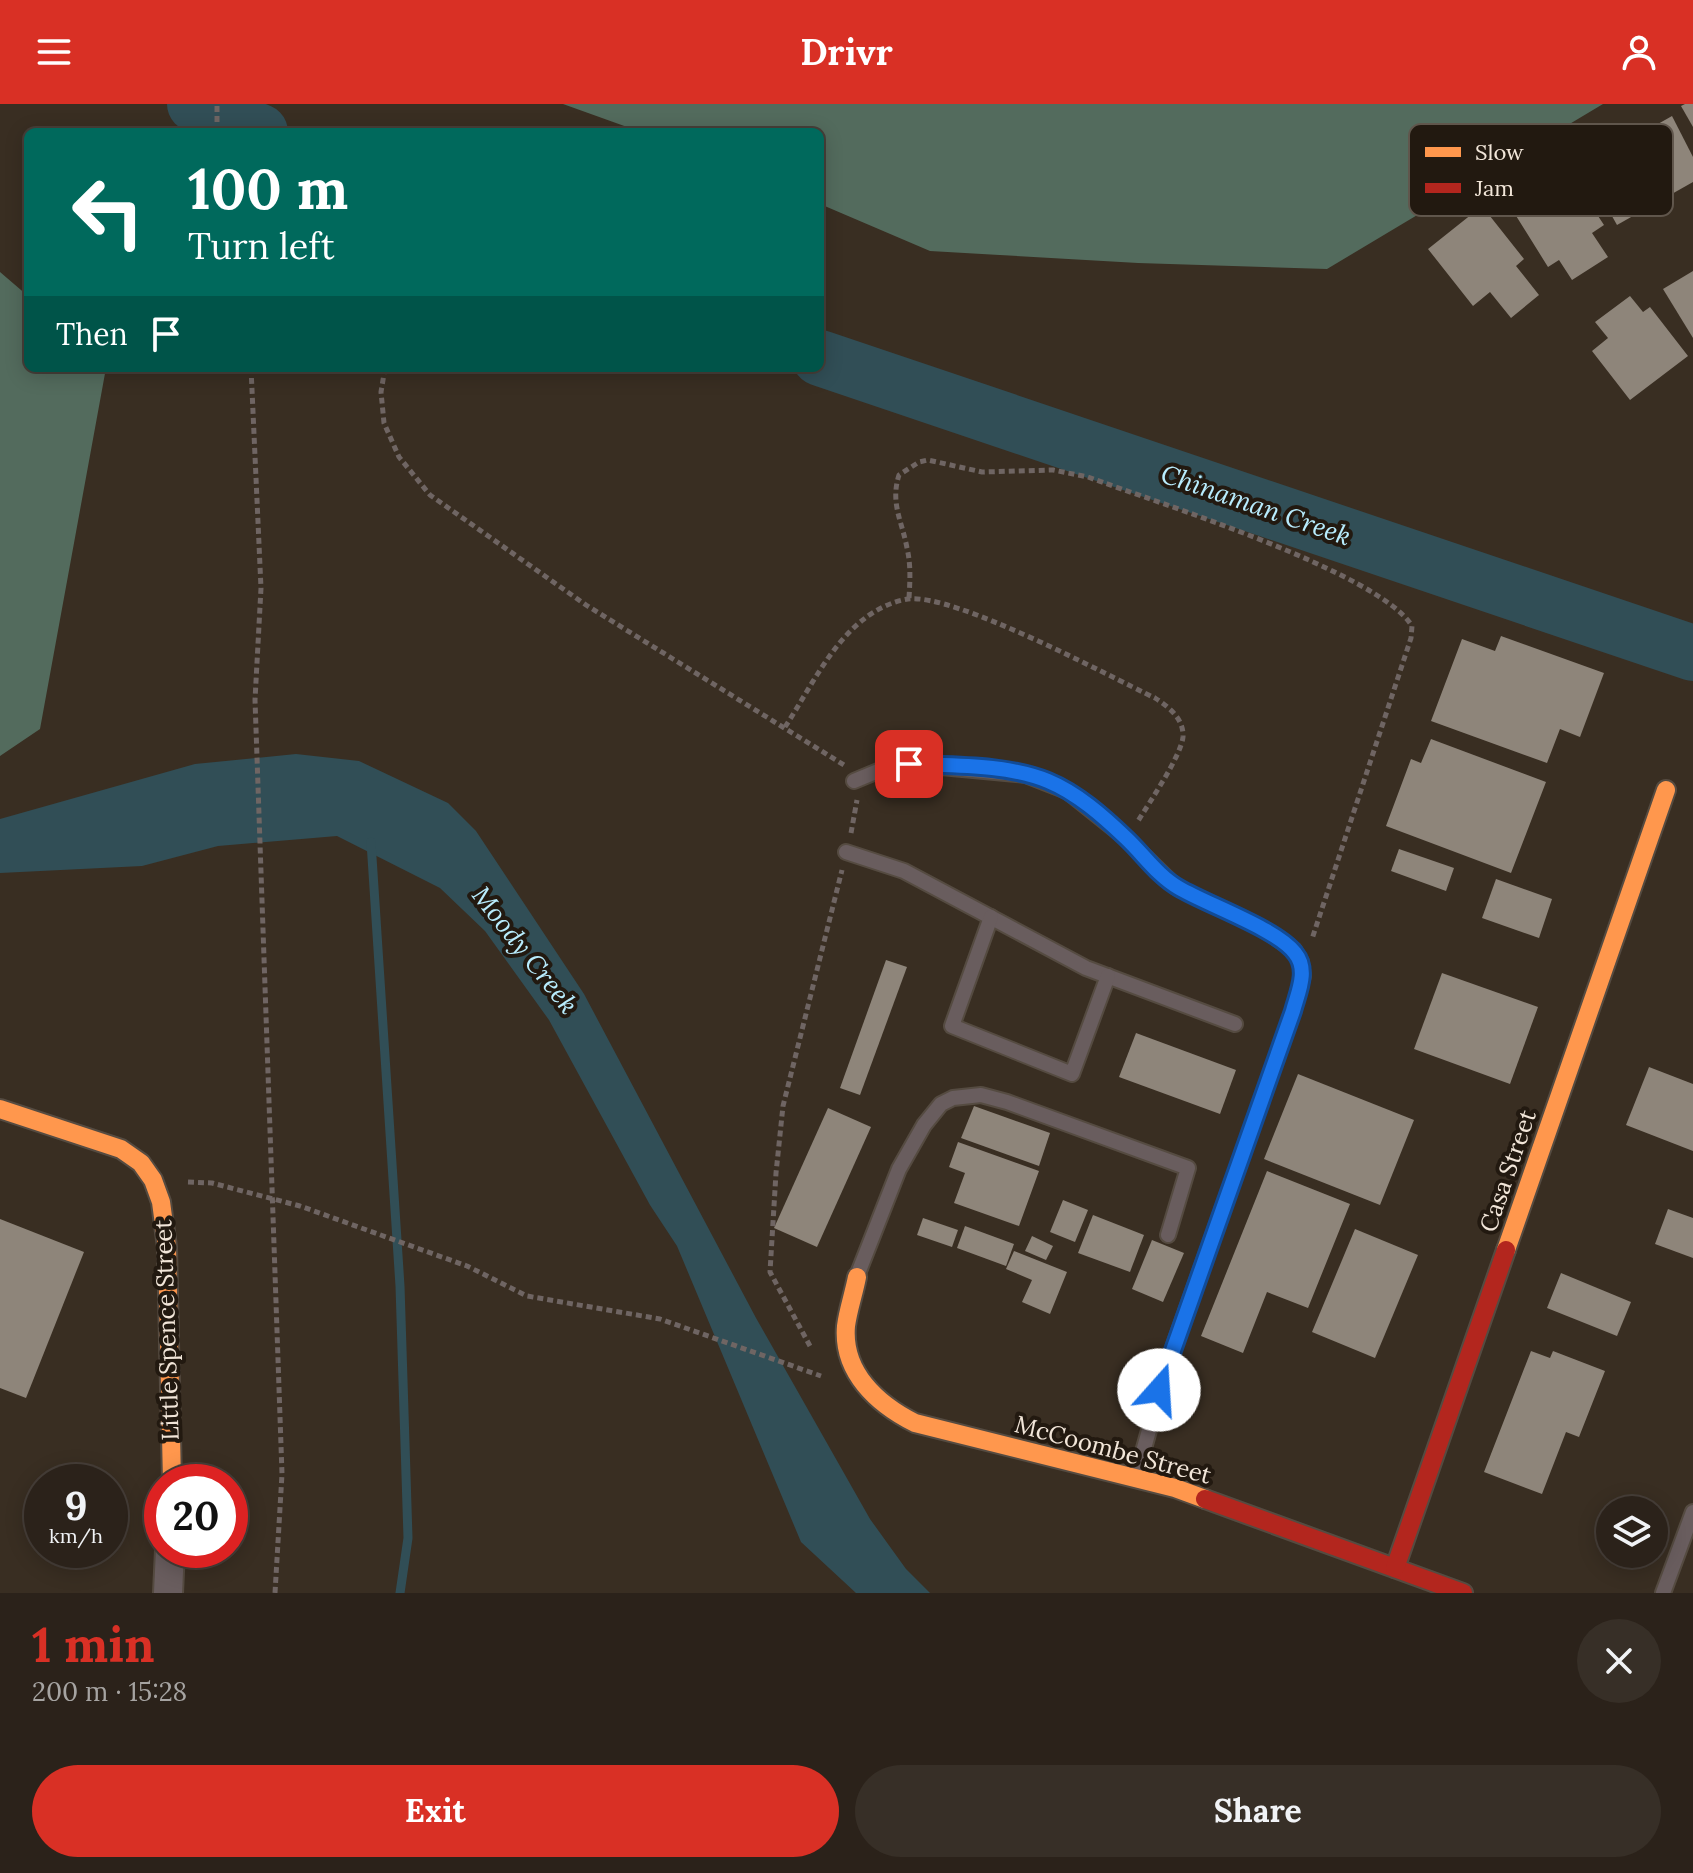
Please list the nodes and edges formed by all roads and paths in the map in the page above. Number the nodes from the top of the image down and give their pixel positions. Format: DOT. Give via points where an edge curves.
graph roads {
  1 [pos="217,104"];
  2 [pos="217,128"];
  3 [pos="251,372"];
  4 [pos="384,372"];
  5 [pos="909,598"];
  6 [pos="785,727"];
  7 [pos="854,781"];
  8 [pos="1666,790"];
  9 [pos="1127,839"];
  10 [pos="846,852"];
  11 [pos="991,917"];
  12 [pos="1301,962"];
  13 [pos="1108,976"];
  14 [pos="1235,1024"];
  15 [pos="0,1109"];
  16 [pos="155,1186"];
  17 [pos="272,1198"];
  18 [pos="1168,1235"];
  19 [pos="857,1277"];
  20 [pos="814,1356"];
  21 [pos="820,1367"];
  22 [pos="172,1464"];
  23 [pos="1136,1477"];
  24 [pos="1693,1512"];
  25 [pos="169,1568"];
  26 [pos="1395,1568"];
  27 [pos="168,1593"];
  28 [pos="275,1593"];
  29 [pos="1463,1593"];
  30 [pos="1663,1593"];
  1 -- 2 [label="path"];
  3 -- 17 [label="path" via="261,588 255,700"];
  4 -- 6 [label="path" via="384,423 399,457 430,495 586,605"];
  5 -- 6 [label="path" via="885,606 848,634"];
  5 -- 9 [label="path" via="982,617 1169,708 1180,721 1183,738"];
  5 -- 12 [label="path" via="907,546 894,494 899,475 928,460 982,472 1053,470 1088,477 1322,565 1407,617 1411,638"];
  6 -- 7 [label="path" via="843,764"];
  7 -- 9 [label="lane" via="909,764 1026,775 1067,791"];
  7 -- 10 [label="path" via="857,809"];
  8 -- 26 [label="street, Casa Street"];
  9 -- 12 [label="lane" via="1176,887 1262,928 1294,950"];
  10 -- 11 [label="lane" via="904,871"];
  10 -- 20 [label="path" via="783,1106 776,1173 770,1272"];
  11 -- 13 [label="lane"];
  11 -- 13 [label="lane" via="952,1026 1072,1074"];
  12 -- 23 [label="lane" via="1303,976 1293,1011 1168,1362"];
  13 -- 14 [label="lane"];
  15 -- 16 [label="street" via="121,1149 141,1163"];
  16 -- 17 [label="path" via="198,1181"];
  16 -- 22 [label="street, Little Spence Street" via="167,1247"];
  17 -- 21 [label="path" via="467,1266 527,1296 660,1319 828,1378"];
  17 -- 28 [label="path" via="282,1474"];
  18 -- 19 [label="lane" via="1188,1168 1007,1102 967,1094 941,1104 924,1125 899,1169"];
  19 -- 23 [label="street, McCoombe Street" via="846,1334 850,1356 867,1388 893,1414"];
  23 -- 26 [label="street, McCoombe Street"];
  24 -- 30 [label="lane"];
  25 -- 27 [label="street"];
  26 -- 29 [label="street, McCoombe Street"];
}
